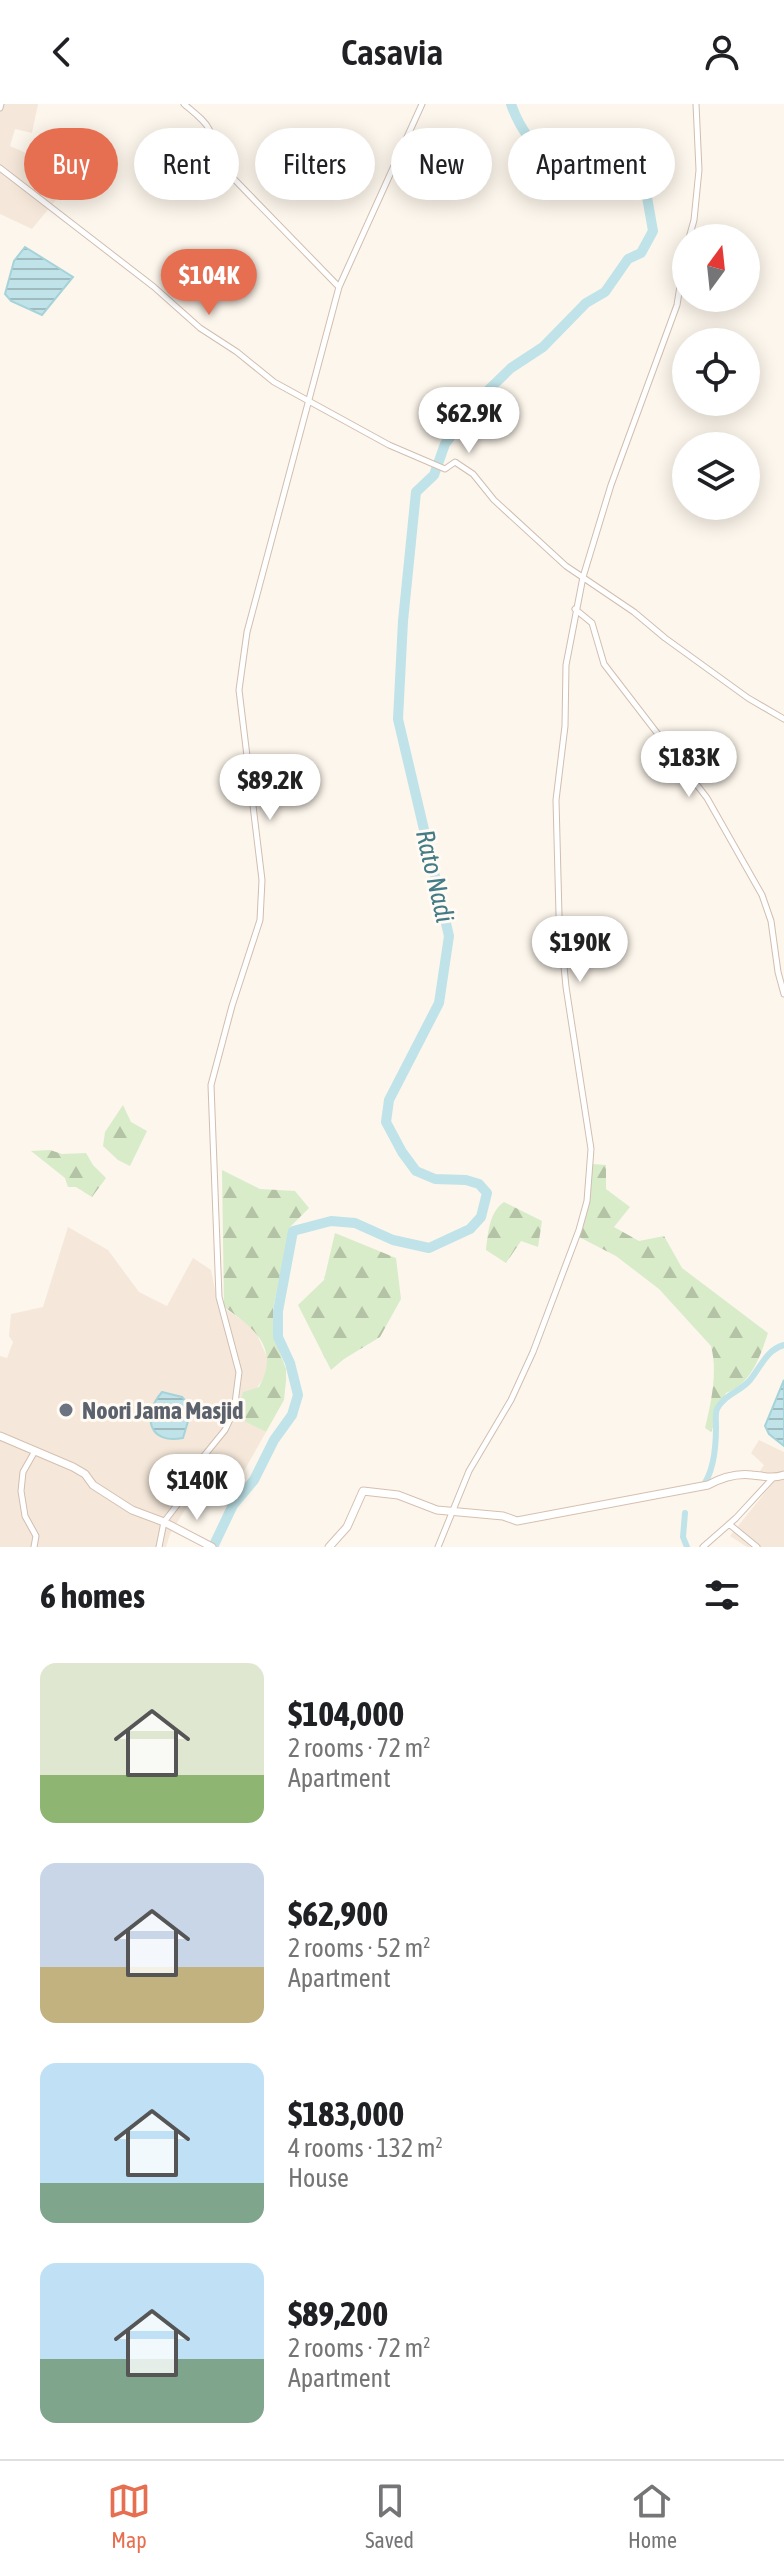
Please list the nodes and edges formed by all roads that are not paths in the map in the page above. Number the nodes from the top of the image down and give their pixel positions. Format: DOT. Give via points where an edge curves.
graph roads {
  1 [pos="184,104"];
  2 [pos="422,104"];
  3 [pos="696,104"];
  4 [pos="0,168"];
  5 [pos="693,224"];
  6 [pos="339,287"];
  7 [pos="674,312"];
  8 [pos="307,400"];
  9 [pos="583,577"];
  10 [pos="575,609"];
  11 [pos="784,719"];
  12 [pos="784,994"];
  13 [pos="0,1436"];
  14 [pos="35,1451"];
  15 [pos="784,1475"];
  16 [pos="772,1479"];
  17 [pos="451,1511"];
  18 [pos="166,1524"];
  19 [pos="729,1524"];
  20 [pos="34,1547"];
  21 [pos="159,1547"];
  22 [pos="212,1547"];
  23 [pos="329,1547"];
  24 [pos="438,1547"];
  25 [pos="703,1547"];
  26 [pos="757,1547"];
  1 -- 6 [label="street" via="211,132 212,163"];
  2 -- 6 [label="street"];
  3 -- 5 [label="street" via="699,170"];
  4 -- 8 [label="street" via="206,333"];
  6 -- 8 [label="street"];
  7 -- 9 [label="street"];
  8 -- 9 [label="street" via="445,469 455,462"];
  8 -- 18 [label="street" via="247,632 239,690 262,880 260,920 211,1085 219,1297 239,1372 234,1411 225,1430 199,1462"];
  9 -- 10 [label="street"];
  9 -- 11 [label="street"];
  10 -- 12 [label="street" via="592,623 604,664 707,798 762,895"];
  10 -- 17 [label="street" via="556,800 562,951 591,1149 589,1185 579,1230 533,1352"];
  13 -- 14 [label="street"];
  14 -- 18 [label="street" via="85,1474 132,1510"];
  14 -- 20 [label="street" via="23,1472 21,1491 25,1516 36,1536"];
  15 -- 16 [label="street"];
  16 -- 17 [label="street" via="729,1477 524,1521"];
  16 -- 19 [label="street"];
  17 -- 23 [label="street" via="363,1491 347,1527"];
  17 -- 24 [label="street"];
  18 -- 21 [label="street"];
  18 -- 22 [label="street"];
  19 -- 25 [label="street"];
  19 -- 26 [label="street"];
}
